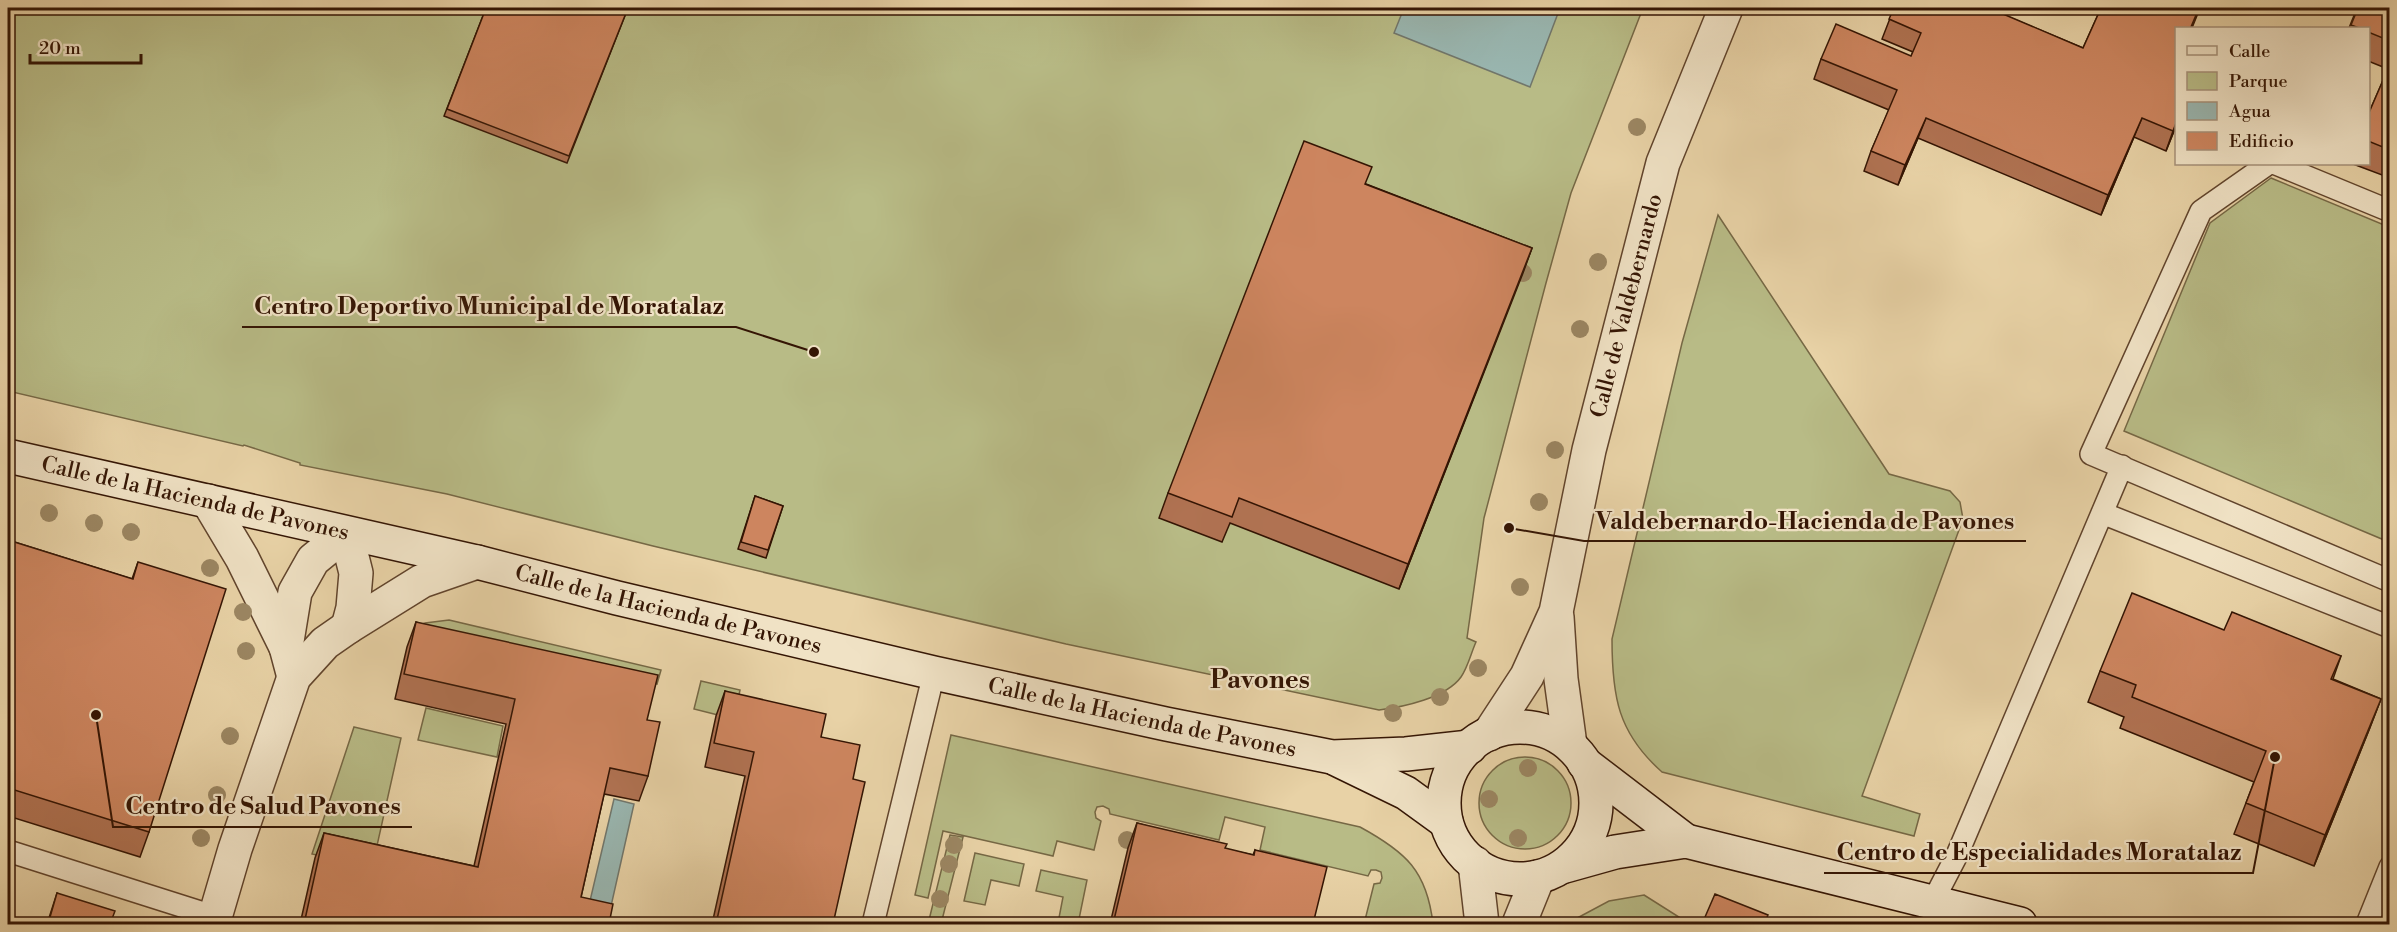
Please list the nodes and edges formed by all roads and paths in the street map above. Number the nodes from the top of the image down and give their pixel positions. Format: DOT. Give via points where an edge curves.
graph roads {
  1 [pos="1725,8"];
  2 [pos="2267,165"];
  3 [pos="2278,165"];
  4 [pos="2390,211"];
  5 [pos="8,456"];
  6 [pos="2122,466"];
  7 [pos="208,501"];
  8 [pos="2102,513"];
  9 [pos="346,533"];
  10 [pos="477,562"];
  11 [pos="2390,581"];
  12 [pos="1556,612"];
  13 [pos="348,627"];
  14 [pos="2390,627"];
  15 [pos="290,662"];
  16 [pos="934,673"];
  17 [pos="1479,740"];
  18 [pos="1577,754"];
  19 [pos="1332,757"];
  20 [pos="1446,822"];
  21 [pos="1686,841"];
  22 [pos="8,851"];
  23 [pos="1474,863"];
  24 [pos="2390,867"];
  25 [pos="1551,871"];
  26 [pos="1933,901"];
  27 [pos="214,921"];
  28 [pos="873,924"];
  29 [pos="1482,924"];
  30 [pos="1519,924"];
  31 [pos="2020,924"];
  32 [pos="2367,924"];
  1 -- 12 [label="street, Calle de Valdebernardo" via="1663,163 1589,450"];
  2 -- 6 [label="lane" via="2201,211 2091,454"];
  3 -- 4 [label="lane"];
  5 -- 7 [label="street, Calle de la Hacienda de Pavones"];
  6 -- 8 [label="lane"];
  6 -- 11 [label="lane"];
  7 -- 9 [label="street, Calle de la Hacienda de Pavones"];
  7 -- 15 [label="street" via="242,558"];
  8 -- 14 [label="lane"];
  8 -- 26 [label="lane" via="1957,855"];
  9 -- 10 [label="street, Calle de la Hacienda de Pavones"];
  9 -- 13 [label="street" via="356,573"];
  9 -- 15 [label="street" via="313,560 295,592"];
  10 -- 13 [label="street" via="422,581"];
  10 -- 16 [label="street, Calle de la Hacienda de Pavones"];
  12 -- 17 [label="street, Calle de Valdebernardo" via="1527,676"];
  12 -- 18 [label="street, Calle de Valdebernardo" via="1561,679"];
  13 -- 15 [label="street"];
  15 -- 27 [label="street"];
  16 -- 19 [label="street, Calle de la Hacienda de Pavones"];
  16 -- 28 [label="lane"];
  17 -- 18 [label="street" via="1508,727 1534,727 1556,735"];
  17 -- 19 [label="street, Calle de la Hacienda de Pavones" via="1406,754"];
  17 -- 20 [label="street" via="1459,757 1445,786"];
  18 -- 21 [label="street"];
  18 -- 25 [label="street" via="1594,779 1595,820 1584,846"];
  19 -- 20 [label="street, Calle de la Hacienda de Pavones" via="1406,793"];
  20 -- 23 [label="street" via="1458,848"];
  21 -- 25 [label="street" via="1615,852"];
  21 -- 26 [label="street"];
  22 -- 27 [label="lane"];
  23 -- 25 [label="street" via="1507,878"];
  23 -- 29 [label="street"];
  24 -- 32 [label="lane"];
  25 -- 30 [label="street"];
  26 -- 31 [label="street"];
}
